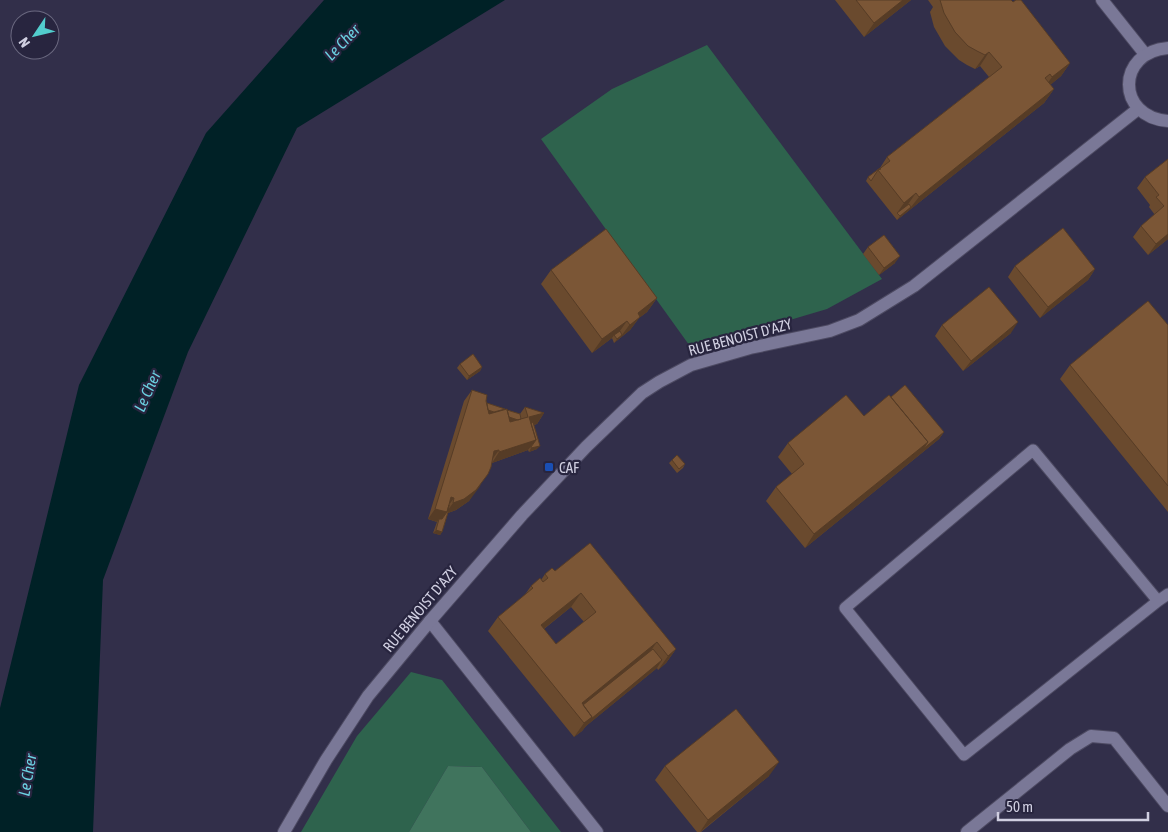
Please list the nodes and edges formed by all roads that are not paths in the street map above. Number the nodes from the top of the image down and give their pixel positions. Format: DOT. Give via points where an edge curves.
graph roads {
  1 [pos="1102,0"];
  2 [pos="1168,48"];
  3 [pos="1145,54"];
  4 [pos="1138,109"];
  5 [pos="1168,121"];
  6 [pos="1168,594"];
  7 [pos="1158,601"];
  8 [pos="430,621"];
  9 [pos="1168,806"];
  10 [pos="284,832"];
  11 [pos="597,832"];
  12 [pos="967,832"];
  1 -- 3 [label="street"];
  2 -- 3 [label="street"];
  3 -- 4 [label="street" via="1130,74 1129,86"];
  4 -- 5 [label="street" via="1147,116"];
  4 -- 8 [label="street, RUE BENOIST D'AZY" via="914,286 859,320 830,331 691,365 642,393 522,515"];
  6 -- 7 [label="lane"];
  7 -- 7 [label="lane" via="964,755 845,608 1033,450"];
  8 -- 10 [label="street, RUE BENOIST D'AZY" via="368,696"];
  8 -- 11 [label="street"];
  9 -- 12 [label="street" via="1114,738 1091,736 1070,749"];
}
